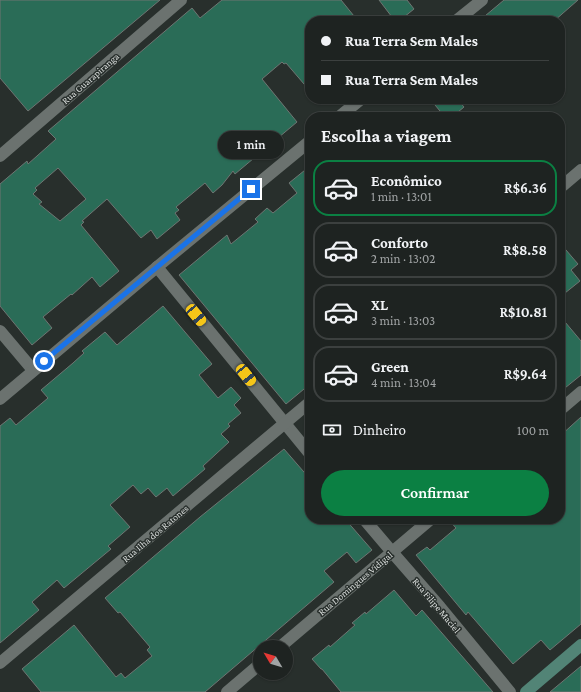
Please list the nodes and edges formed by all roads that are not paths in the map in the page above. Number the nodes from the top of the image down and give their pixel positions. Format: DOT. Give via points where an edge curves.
graph roads {
  1 [pos="181,0"];
  2 [pos="482,0"];
  3 [pos="462,16"];
  4 [pos="355,104"];
  5 [pos="345,112"];
  6 [pos="305,145"];
  7 [pos="0,156"];
  8 [pos="581,170"];
  9 [pos="565,184"];
  10 [pos="157,267"];
  11 [pos="0,331"];
  12 [pos="33,370"];
  13 [pos="581,392"];
  14 [pos="0,399"];
  15 [pos="305,406"];
  16 [pos="565,406"];
  17 [pos="285,423"];
  18 [pos="305,448"];
  19 [pos="368,524"];
  20 [pos="425,524"];
  21 [pos="392,552"];
  22 [pos="288,640"];
  23 [pos="581,644"];
  24 [pos="0,663"];
  25 [pos="253,670"];
  26 [pos="227,692"];
  27 [pos="510,692"];
  28 [pos="526,692"];
  1 -- 7 [label="street, Rua Guarapiranga"];
  2 -- 3 [label="street"];
  4 -- 5 [label="street"];
  6 -- 10 [label="street"];
  8 -- 9 [label="street"];
  10 -- 12 [label="street"];
  10 -- 17 [label="street"];
  11 -- 12 [label="street"];
  12 -- 14 [label="street"];
  13 -- 16 [label="street"];
  15 -- 17 [label="street, Rua Ilha dos Ratones"];
  17 -- 18 [label="street"];
  17 -- 24 [label="street, Rua Ilha dos Ratones"];
  19 -- 21 [label="street, Rua Filipe Maciel"];
  20 -- 21 [label="street, Rua Domingues Vidigal"];
  21 -- 22 [label="street, Rua Domingues Vidigal"];
  21 -- 27 [label="street, Rua Filipe Maciel"];
  23 -- 28 [label="street"];
  25 -- 26 [label="street"];
}
